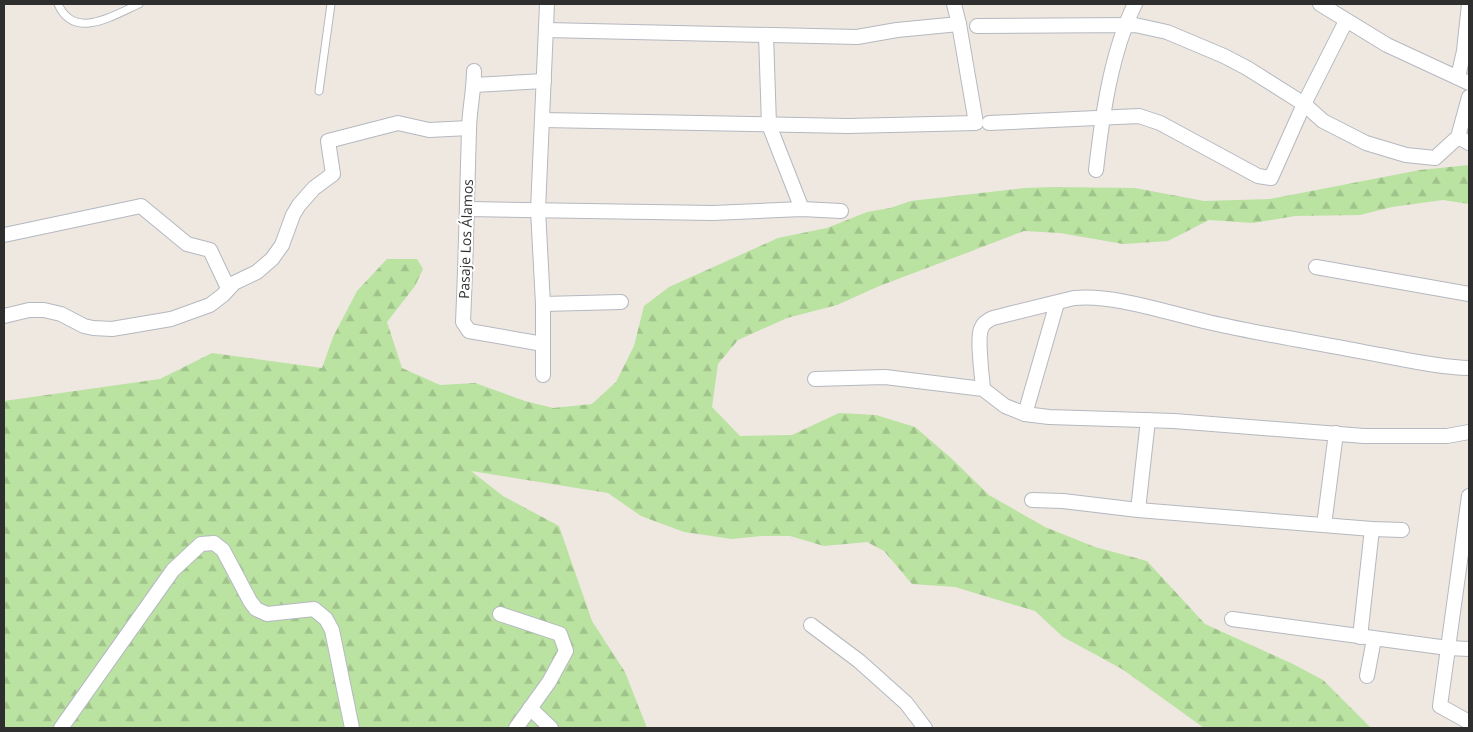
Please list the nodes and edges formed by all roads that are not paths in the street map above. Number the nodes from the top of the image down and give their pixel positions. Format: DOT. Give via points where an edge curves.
graph roads {
  1 [pos="58,4"];
  2 [pos="139,4"];
  3 [pos="331,4"];
  4 [pos="547,4"];
  5 [pos="954,4"];
  6 [pos="1135,4"];
  7 [pos="1320,4"];
  8 [pos="1469,4"];
  9 [pos="1346,22"];
  10 [pos="959,24"];
  11 [pos="977,26"];
  12 [pos="1124,26"];
  13 [pos="546,30"];
  14 [pos="766,35"];
  15 [pos="1463,80"];
  16 [pos="544,81"];
  17 [pos="319,91"];
  18 [pos="1469,97"];
  19 [pos="1304,104"];
  20 [pos="1102,117"];
  21 [pos="543,120"];
  22 [pos="989,123"];
  23 [pos="770,125"];
  24 [pos="469,128"];
  25 [pos="1464,140"];
  26 [pos="1096,170"];
  27 [pos="468,209"];
  28 [pos="802,209"];
  29 [pos="538,210"];
  30 [pos="841,211"];
  31 [pos="4,235"];
  32 [pos="1316,268"];
  33 [pos="228,288"];
  34 [pos="1469,294"];
  35 [pos="620,302"];
  36 [pos="1058,302"];
  37 [pos="543,304"];
  38 [pos="4,316"];
  39 [pos="543,344"];
  40 [pos="1469,368"];
  41 [pos="543,375"];
  42 [pos="815,379"];
  43 [pos="983,389"];
  44 [pos="1025,414"];
  45 [pos="1148,420"];
  46 [pos="1469,432"];
  47 [pos="1336,434"];
  48 [pos="1469,496"];
  49 [pos="1032,500"];
  50 [pos="1138,510"];
  51 [pos="1324,525"];
  52 [pos="1372,529"];
  53 [pos="1402,530"];
  54 [pos="500,614"];
  55 [pos="1232,618"];
  56 [pos="811,625"];
  57 [pos="1367,638"];
  58 [pos="1448,648"];
  59 [pos="1469,649"];
  60 [pos="1367,676"];
  61 [pos="530,708"];
  62 [pos="1469,722"];
  63 [pos="61,728"];
  64 [pos="352,728"];
  65 [pos="516,728"];
  66 [pos="551,728"];
  67 [pos="925,728"];
  1 -- 2 [label="lane" via="69,19 83,24"];
  3 -- 17 [label="lane"];
  4 -- 13 [label="street"];
  5 -- 10 [label="street"];
  6 -- 12 [label="street"];
  7 -- 9 [label="street"];
  8 -- 15 [label="street"];
  9 -- 15 [label="street" via="1387,46"];
  9 -- 19 [label="street"];
  10 -- 14 [label="street" via="857,37"];
  10 -- 23 [label="street" via="976,123"];
  11 -- 12 [label="street"];
  12 -- 19 [label="street" via="1154,28 1189,40 1247,68"];
  12 -- 20 [label="street"];
  13 -- 14 [label="street"];
  13 -- 16 [label="street"];
  14 -- 23 [label="street"];
  16 -- 21 [label="street"];
  16 -- 24 [label="street, Pasaje Los Álamos" via="474,78"];
  18 -- 25 [label="street"];
  19 -- 20 [label="street" via="1271,178 1258,176 1154,120 1139,116"];
  19 -- 25 [label="street" via="1323,121 1366,143 1406,155 1435,158"];
  20 -- 22 [label="street"];
  20 -- 26 [label="street"];
  21 -- 23 [label="street"];
  21 -- 29 [label="street"];
  23 -- 28 [label="street"];
  24 -- 27 [label="street, Pasaje Los Álamos"];
  24 -- 33 [label="street" via="429,130 398,123 328,141 333,174 299,205 282,245 272,259"];
  27 -- 29 [label="street"];
  27 -- 39 [label="street, Pasaje Los Álamos" via="463,322 469,331"];
  28 -- 29 [label="street" via="713,213"];
  28 -- 30 [label="street"];
  29 -- 37 [label="street"];
  31 -- 33 [label="street" via="141,206 187,244 210,250"];
  32 -- 34 [label="street"];
  33 -- 38 [label="street" via="217,301 187,314 155,323 112,329 84,326 61,314 44,310"];
  35 -- 37 [label="street"];
  36 -- 40 [label="street" via="1084,297 1111,300 1220,324"];
  36 -- 43 [label="street" via="993,318 984,324 980,334"];
  36 -- 44 [label="street"];
  37 -- 39 [label="street"];
  39 -- 41 [label="street"];
  42 -- 43 [label="street" via="885,377"];
  43 -- 44 [label="street" via="1005,406"];
  44 -- 45 [label="street"];
  45 -- 47 [label="street"];
  45 -- 50 [label="street"];
  46 -- 47 [label="street" via="1447,436"];
  47 -- 51 [label="street"];
  48 -- 58 [label="street"];
  49 -- 50 [label="street"];
  50 -- 51 [label="street"];
  51 -- 52 [label="street"];
  52 -- 53 [label="street"];
  52 -- 57 [label="street"];
  54 -- 61 [label="street" via="560,634 566,650"];
  55 -- 57 [label="street"];
  56 -- 67 [label="street" via="859,661 906,703"];
  57 -- 58 [label="street"];
  57 -- 60 [label="street"];
  58 -- 59 [label="street"];
  58 -- 62 [label="street" via="1440,706"];
  61 -- 65 [label="street"];
  61 -- 66 [label="street"];
  63 -- 64 [label="street" via="174,570 201,544 210,542 223,550 256,609 267,614 314,609 326,619 332,630"];
}
